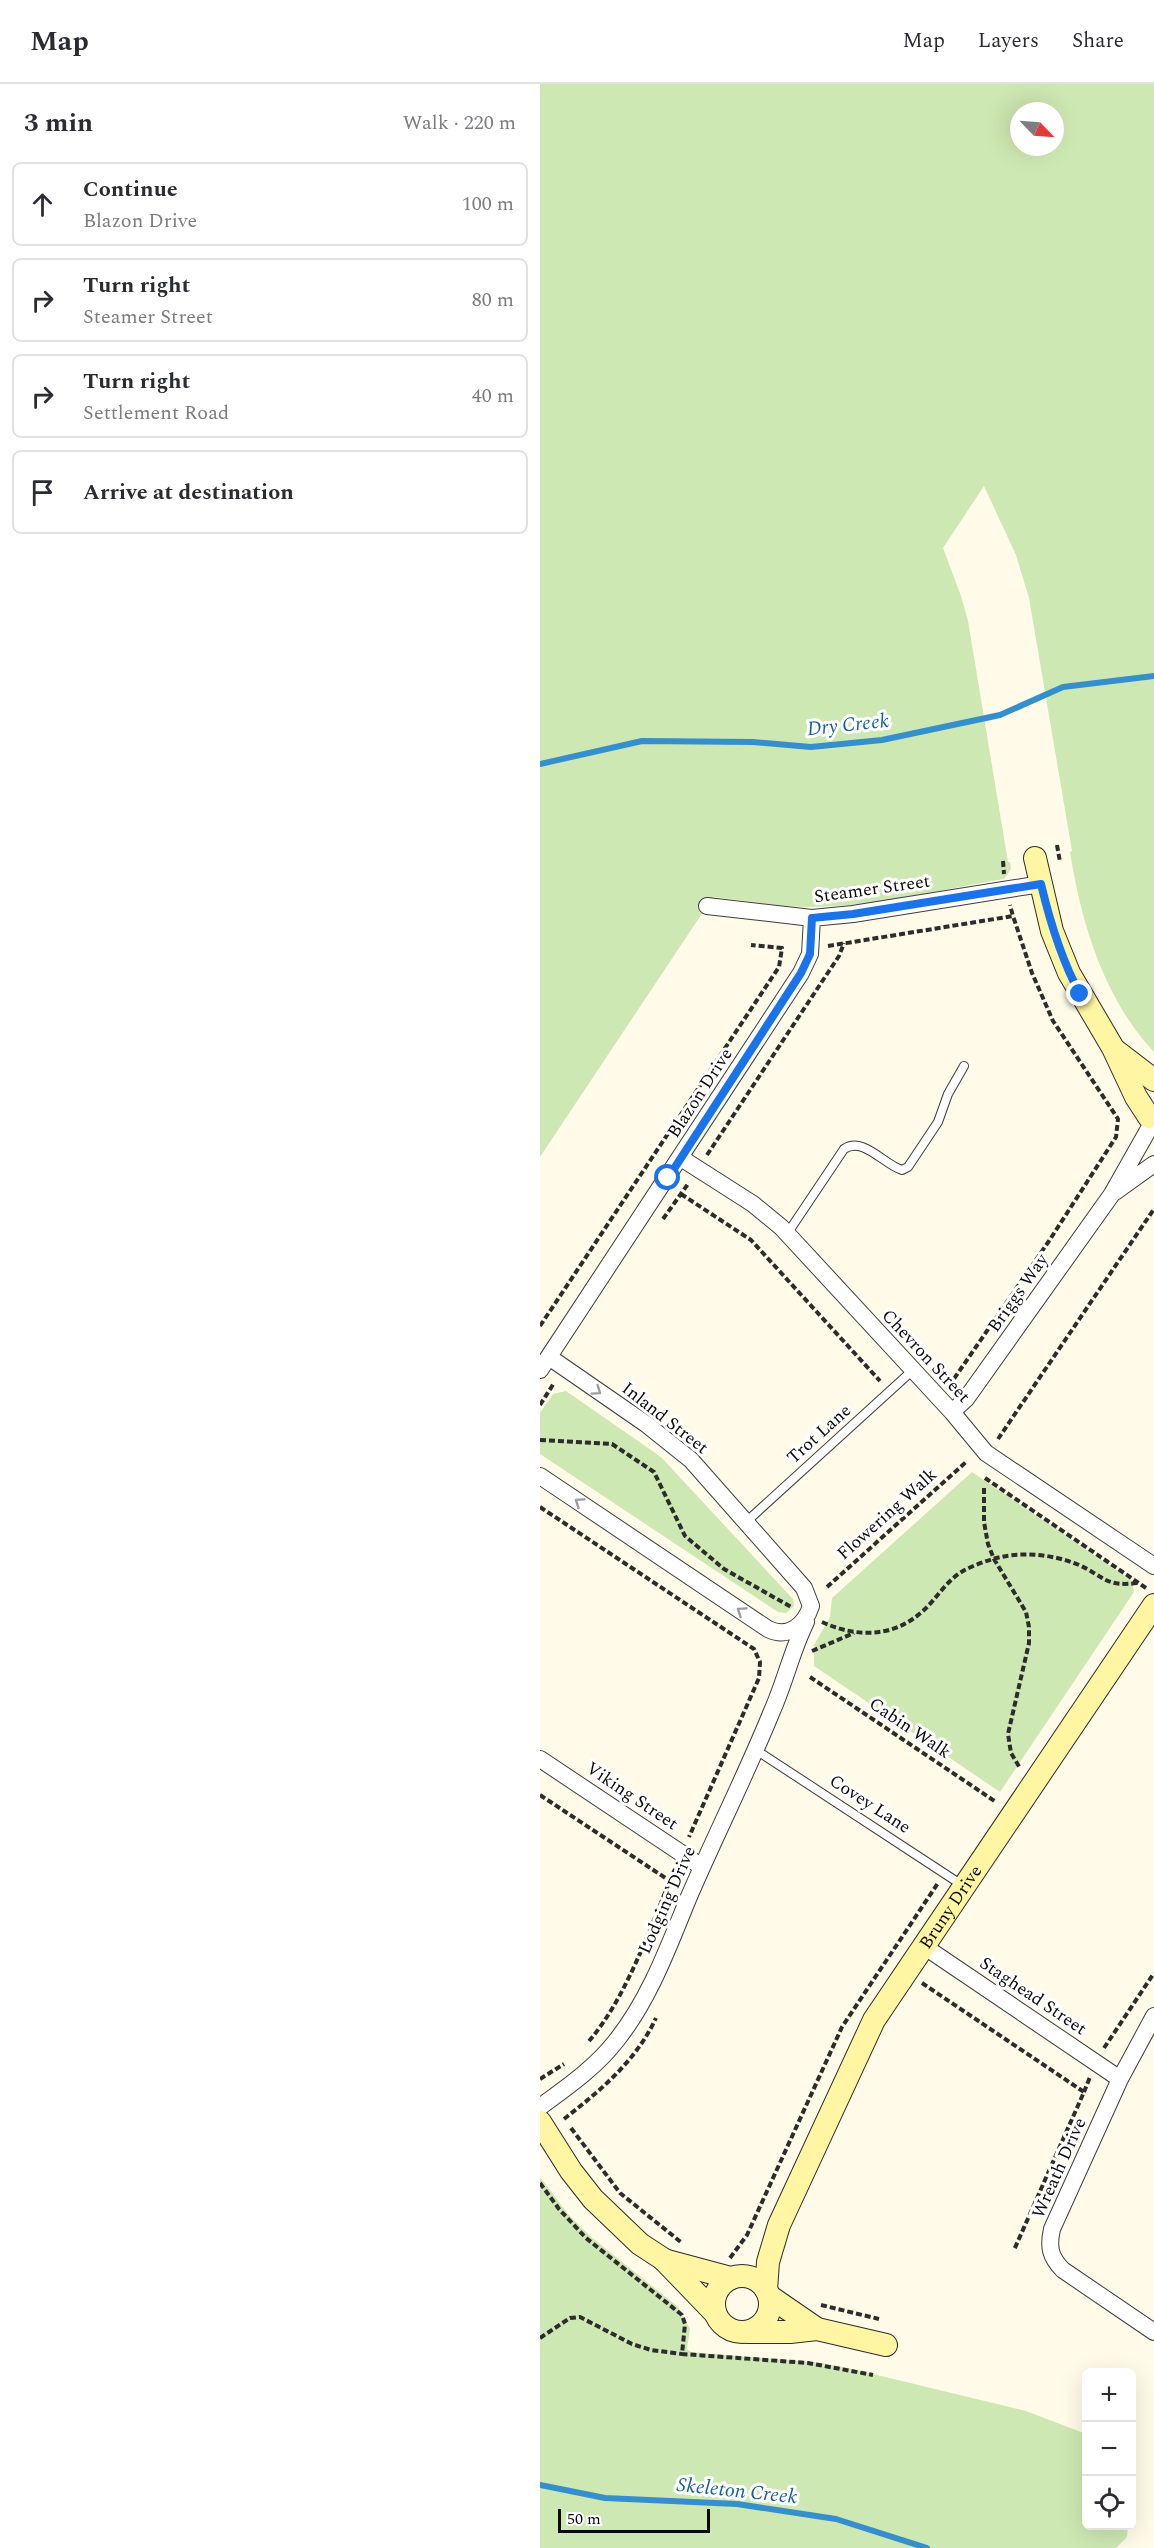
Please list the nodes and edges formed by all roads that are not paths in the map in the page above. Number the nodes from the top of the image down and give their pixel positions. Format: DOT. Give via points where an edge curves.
graph roads {
  1 [pos="1035,858"];
  2 [pos="1041,884"];
  3 [pos="707,906"];
  4 [pos="812,918"];
  5 [pos="1113,1048"];
  6 [pos="964,1066"];
  7 [pos="1154,1080"];
  8 [pos="1152,1118"];
  9 [pos="681,1158"];
  10 [pos="1154,1164"];
  11 [pos="1112,1194"];
  12 [pos="787,1234"];
  13 [pos="545,1364"];
  14 [pos="913,1370"];
  15 [pos="956,1408"];
  16 [pos="540,1476"];
  17 [pos="746,1522"];
  18 [pos="1154,1566"];
  19 [pos="1154,1605"];
  20 [pos="808,1617"];
  21 [pos="785,1632"];
  22 [pos="786,1678"];
  23 [pos="756,1750"];
  24 [pos="540,1759"];
  25 [pos="702,1867"];
  26 [pos="965,1887"];
  27 [pos="925,1947"];
  28 [pos="1154,2016"];
  29 [pos="1120,2079"];
  30 [pos="545,2103"];
  31 [pos="540,2122"];
  32 [pos="779,2225"];
  33 [pos="663,2259"];
  34 [pos="735,2277"];
  35 [pos="767,2293"];
  36 [pos="715,2313"];
  37 [pos="817,2329"];
  38 [pos="748,2332"];
  39 [pos="1154,2332"];
  40 [pos="886,2345"];
  1 -- 2 [label="street"];
  2 -- 4 [label="street, Steamer Street"];
  2 -- 5 [label="street" via="1052,931 1069,973"];
  3 -- 4 [label="street, Steamer Street"];
  4 -- 9 [label="street, Blazon Drive" via="810,948 801,973"];
  5 -- 7 [label="street"];
  5 -- 8 [label="street" via="1136,1097"];
  6 -- 12 [label="lane" via="938,1122 908,1167 894,1168 859,1145 851,1144"];
  8 -- 11 [label="street, Briggs Way"];
  9 -- 12 [label="street, Chevron Street" via="753,1204"];
  9 -- 13 [label="street, Blazon Drive"];
  10 -- 11 [label="street, Briggs Way"];
  11 -- 15 [label="street, Briggs Way"];
  12 -- 14 [label="street, Chevron Street"];
  13 -- 17 [label="street, Inland Street, one-way" via="646,1424 691,1460"];
  14 -- 15 [label="street, Chevron Street"];
  14 -- 17 [label="lane, Trot Lane"];
  15 -- 18 [label="street, Chevron Street" via="986,1453"];
  21 -- 16 [label="street, one-way"];
  17 -- 20 [label="street, Inland Street" via="804,1588 811,1606"];
  19 -- 26 [label="street, Bruny Drive"];
  20 -- 21 [label="street"];
  20 -- 22 [label="street, Lodging Drive" via="795,1643"];
  21 -- 22 [label="street, Lodging Drive"];
  22 -- 23 [label="street, Lodging Drive"];
  23 -- 25 [label="street, Lodging Drive"];
  23 -- 26 [label="lane, Covey Lane"];
  24 -- 25 [label="street, Viking Street"];
  25 -- 30 [label="street, Lodging Drive" via="636,2014 593,2067"];
  26 -- 27 [label="street, Bruny Drive"];
  27 -- 29 [label="street, Staghead Street"];
  27 -- 32 [label="street, Bruny Drive" via="874,2020"];
  28 -- 29 [label="street, Wreath Drive"];
  29 -- 39 [label="street, Wreath Drive" via="1052,2229 1050,2253 1063,2270"];
  31 -- 33 [label="street" via="593,2199 625,2231"];
  32 -- 34 [label="street, Bruny Drive"];
  32 -- 35 [label="street, Bruny Drive" via="768,2262"];
  33 -- 34 [label="street"];
  33 -- 36 [label="street"];
  34 -- 35 [label="street" via="757,2281"];
  34 -- 36 [label="street" via="715,2296"];
  35 -- 37 [label="street"];
  35 -- 38 [label="street" via="766,2319"];
  36 -- 38 [label="street" via="725,2327"];
  37 -- 38 [label="street"];
  37 -- 40 [label="street"];
}
